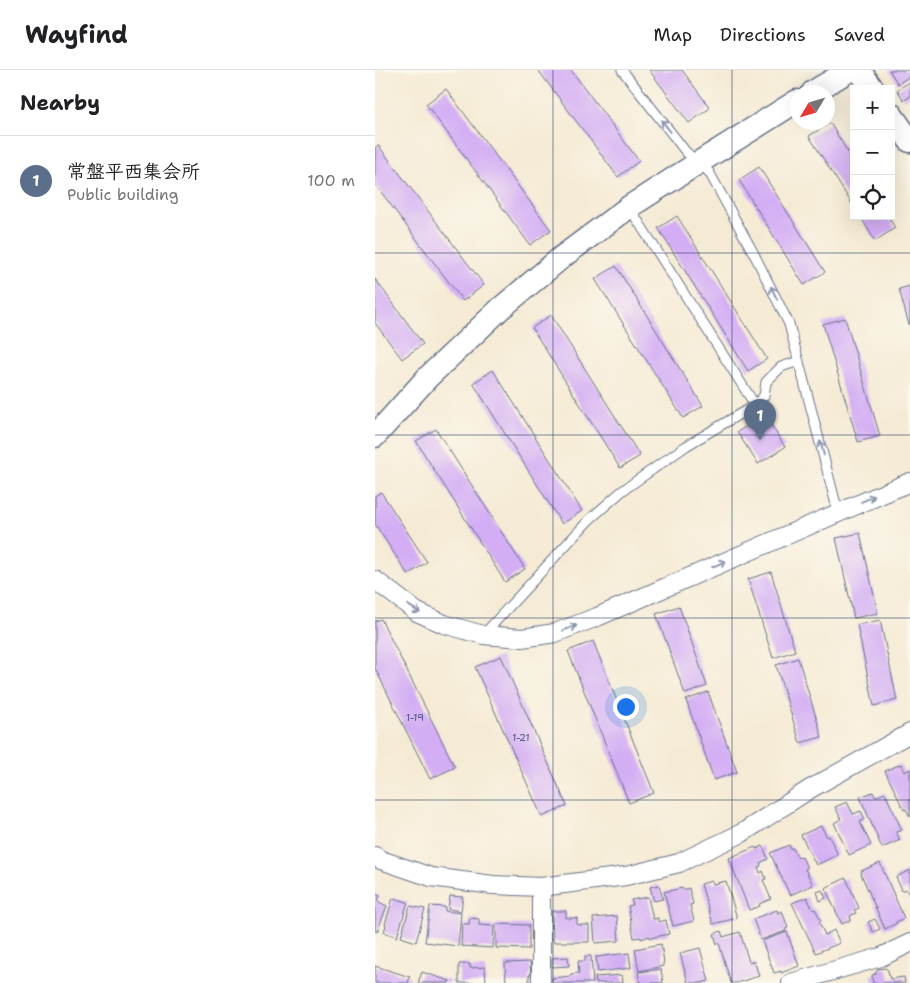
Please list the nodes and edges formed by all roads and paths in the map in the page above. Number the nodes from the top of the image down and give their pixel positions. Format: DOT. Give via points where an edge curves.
graph roads {
  1 [pos="623,70"];
  2 [pos="851,70"];
  3 [pos="859,70"];
  4 [pos="825,85"];
  5 [pos="870,85"];
  6 [pos="790,105"];
  7 [pos="895,120"];
  8 [pos="910,141"];
  9 [pos="697,163"];
  10 [pos="629,207"];
  11 [pos="799,361"];
  12 [pos="755,405"];
  13 [pos="375,436"];
  14 [pos="910,482"];
  15 [pos="838,512"];
  16 [pos="375,580"];
  17 [pos="483,635"];
  18 [pos="910,733"];
  19 [pos="375,856"];
  20 [pos="541,887"];
  21 [pos="910,943"];
  22 [pos="541,983"];
  23 [pos="791,983"];
  9 -- 1 [label="lane, one-way"];
  2 -- 4 [label="street"];
  3 -- 5 [label="street"];
  6 -- 9 [label="street"];
  7 -- 8 [label="street"];
  9 -- 10 [label="street"];
  11 -- 9 [label="lane, one-way" via="789,324 754,254 709,172"];
  10 -- 12 [label="lane"];
  10 -- 13 [label="street" via="500,309 427,378"];
  11 -- 12 [label="lane" via="781,367 766,382 764,396"];
  15 -- 11 [label="lane, one-way"];
  12 -- 17 [label="lane" via="686,446 622,491 589,520"];
  15 -- 14 [label="street, one-way"];
  17 -- 15 [label="street, one-way" via="522,638 555,634"];
  16 -- 17 [label="street, one-way" via="417,612"];
  18 -- 20 [label="street" via="810,789 742,833 679,863 626,876"];
  19 -- 20 [label="street" via="431,877"];
  20 -- 22 [label="street"];
  21 -- 23 [label="street" via="881,957"];
}
